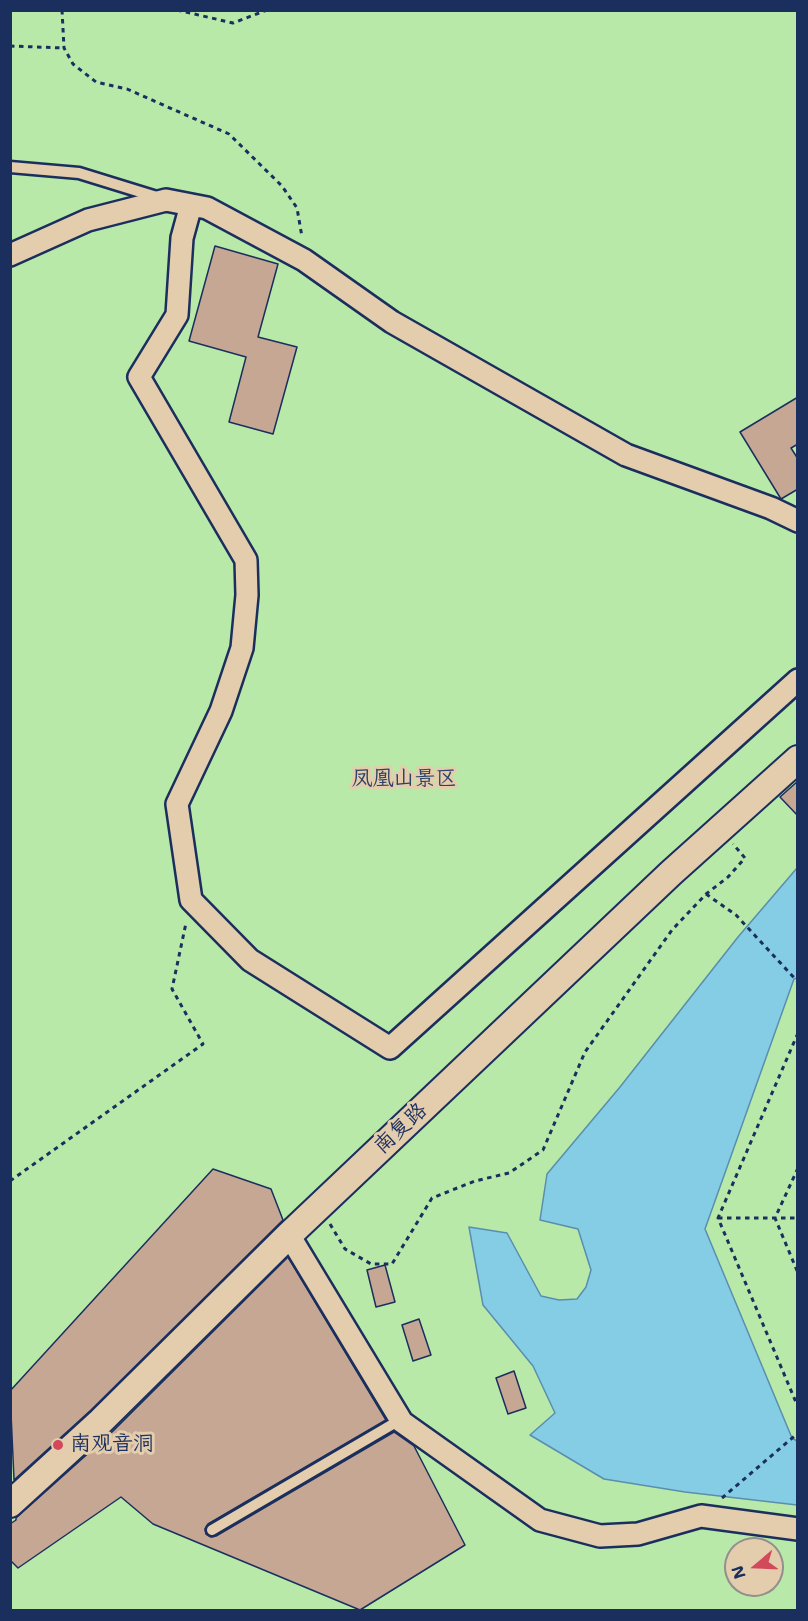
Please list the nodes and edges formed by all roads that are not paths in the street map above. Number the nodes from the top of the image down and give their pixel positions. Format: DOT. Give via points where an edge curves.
graph roads {
  1 [pos="10,167"];
  2 [pos="166,200"];
  3 [pos="191,205"];
  4 [pos="10,255"];
  5 [pos="798,521"];
  6 [pos="798,680"];
  7 [pos="798,759"];
  8 [pos="289,1235"];
  9 [pos="402,1422"];
  10 [pos="10,1504"];
  11 [pos="798,1529"];
  12 [pos="212,1530"];
  1 -- 2 [label="lane" via="79,173"];
  2 -- 3 [label="street"];
  2 -- 4 [label="street" via="88,220"];
  3 -- 5 [label="street" via="207,208 304,260 392,322 626,455"];
  3 -- 6 [label="street" via="182,238 177,315 139,377 246,560 242,648 221,711 177,804 191,900 250,960 390,1048"];
  7 -- 8 [label="street, 南复路" via="662,881"];
  8 -- 9 [label="street"];
  8 -- 10 [label="street, 南复路" via="101,1421"];
  9 -- 11 [label="street" via="540,1520 600,1536 638,1534 701,1516"];
  9 -- 12 [label="lane"];
}
